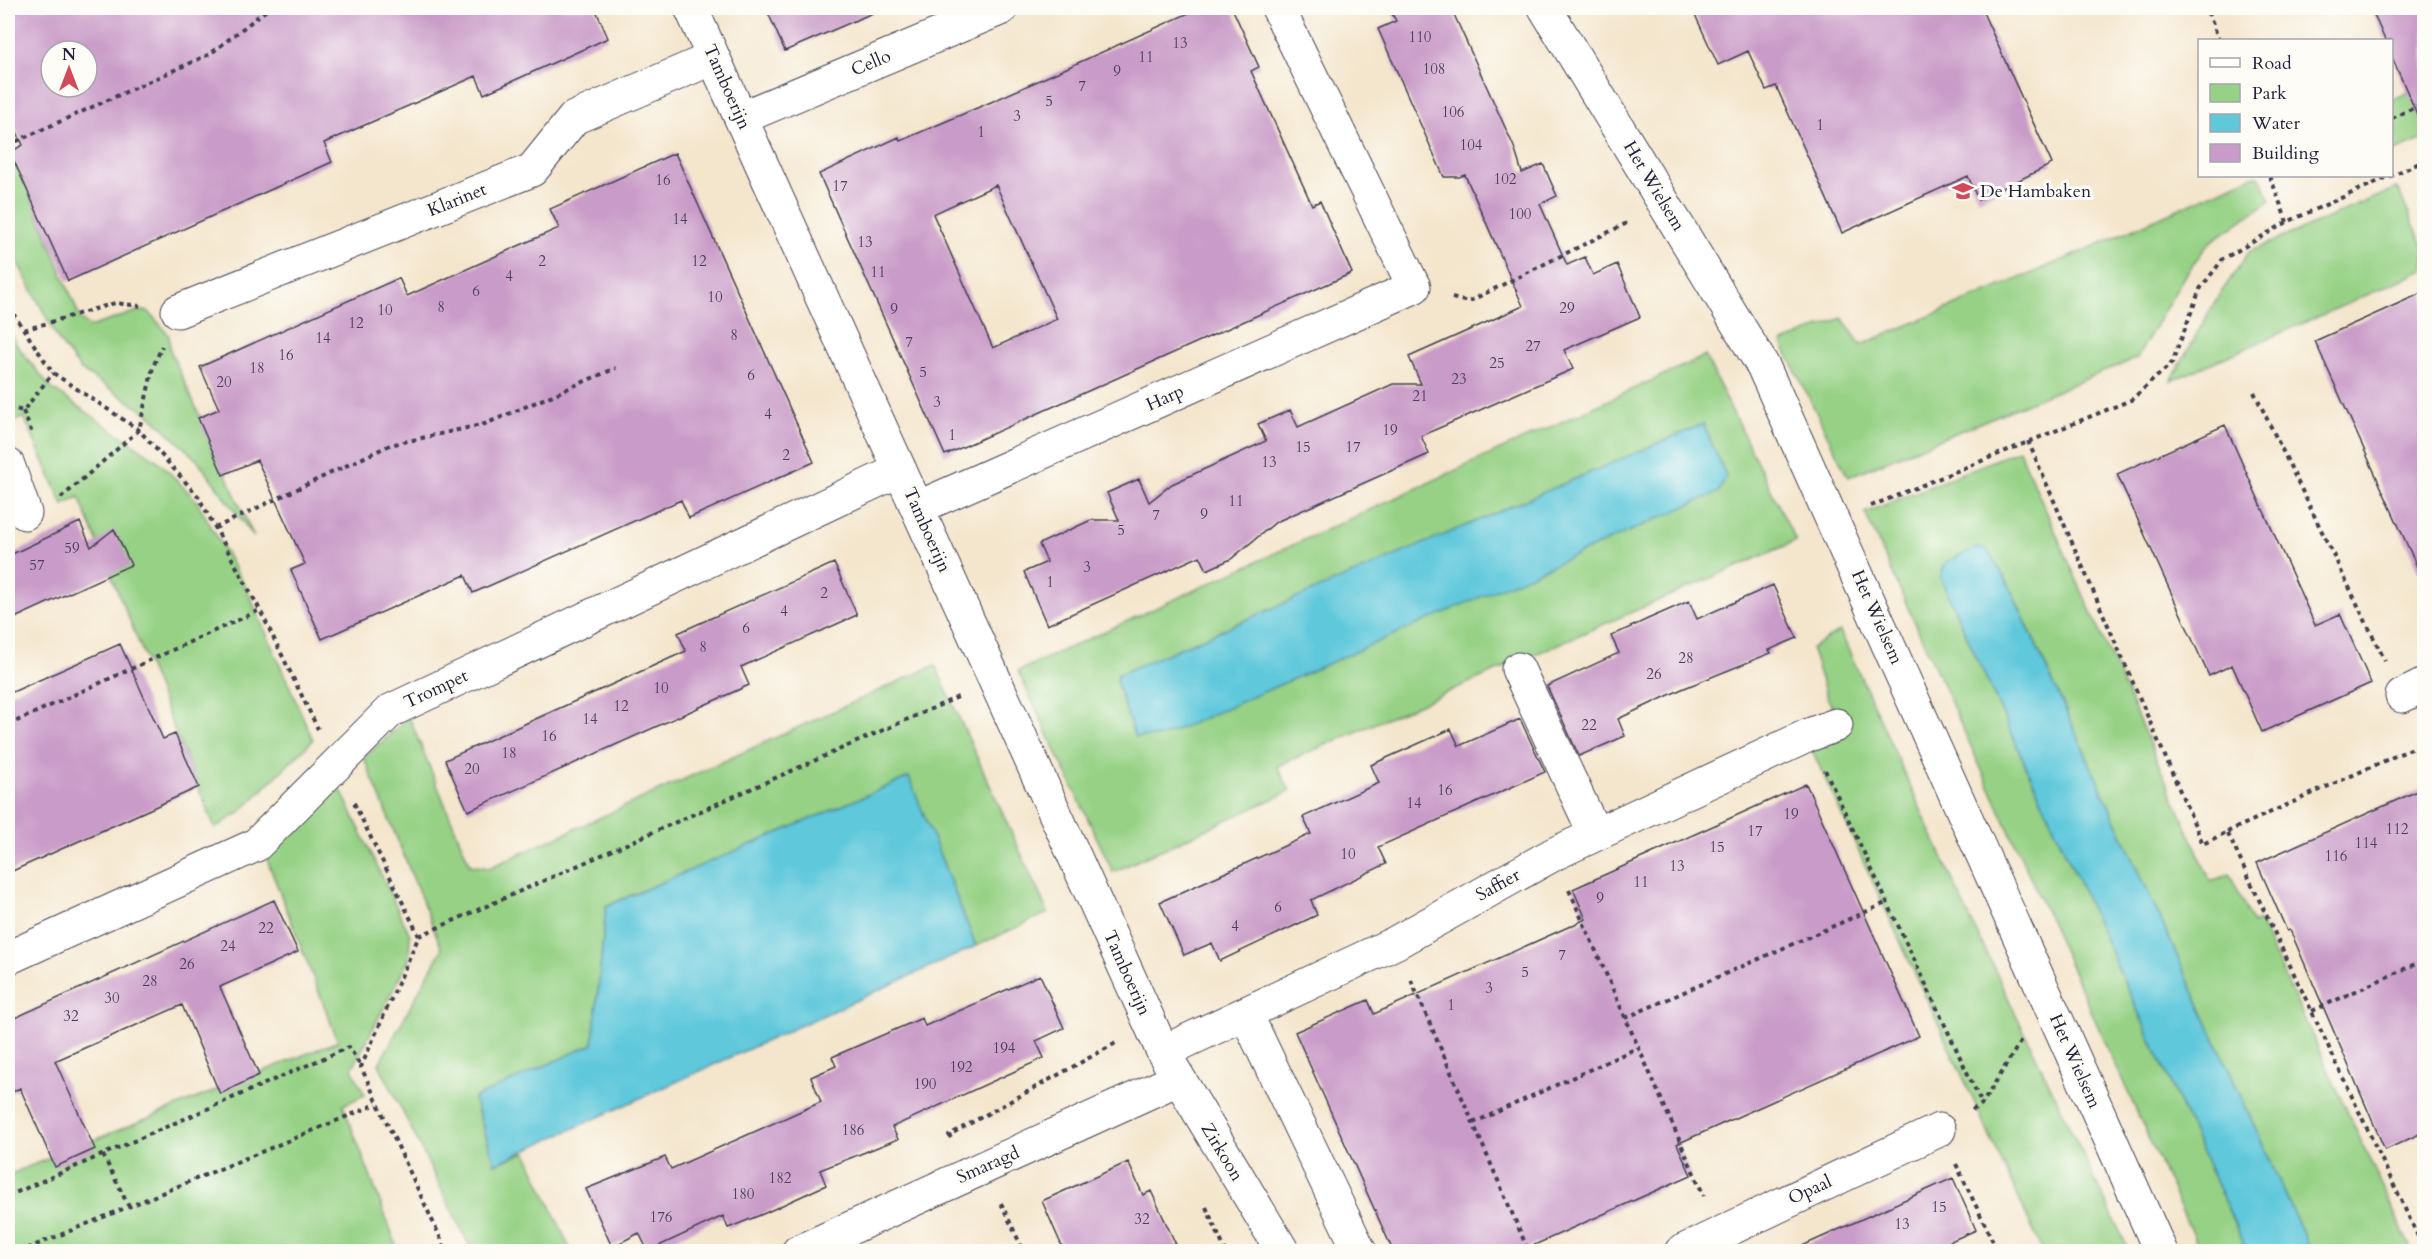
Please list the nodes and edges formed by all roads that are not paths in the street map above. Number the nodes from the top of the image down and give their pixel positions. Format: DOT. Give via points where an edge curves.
graph roads {
  1 [pos="691,8"];
  2 [pos="1002,8"];
  3 [pos="1278,8"];
  4 [pos="1545,8"];
  5 [pos="713,58"];
  6 [pos="741,118"];
  7 [pos="178,311"];
  8 [pos="8,465"];
  9 [pos="900,470"];
  10 [pos="917,508"];
  11 [pos="25,513"];
  12 [pos="1518,669"];
  13 [pos="1823,730"];
  14 [pos="1595,834"];
  15 [pos="8,958"];
  16 [pos="1246,1014"];
  17 [pos="1164,1052"];
  18 [pos="1939,1130"];
  19 [pos="798,1251"];
  20 [pos="1282,1251"];
  21 [pos="1360,1251"];
  22 [pos="1681,1251"];
  23 [pos="2161,1251"];
  1 -- 5 [label="street, Tamboerijn"];
  2 -- 6 [label="street, Cello"];
  3 -- 10 [label="street, Harp" via="1414,287"];
  4 -- 23 [label="street, Het Wielsem" via="1763,366"];
  5 -- 6 [label="street, Tamboerijn"];
  5 -- 7 [label="street, Klarinet" via="574,118 532,170"];
  6 -- 9 [label="street, Tamboerijn"];
  8 -- 11 [label="street"];
  9 -- 10 [label="street, Tamboerijn"];
  9 -- 15 [label="street, Trompet" via="390,711 256,845"];
  10 -- 17 [label="street, Tamboerijn"];
  12 -- 14 [label="street"];
  13 -- 14 [label="street, Saffier"];
  14 -- 16 [label="street, Saffier" via="1395,944"];
  16 -- 17 [label="street, Saffier"];
  16 -- 21 [label="street"];
  17 -- 19 [label="street, Smaragd" via="976,1170"];
  17 -- 20 [label="street, Zirkoon"];
  18 -- 22 [label="street, Opaal"];
}
